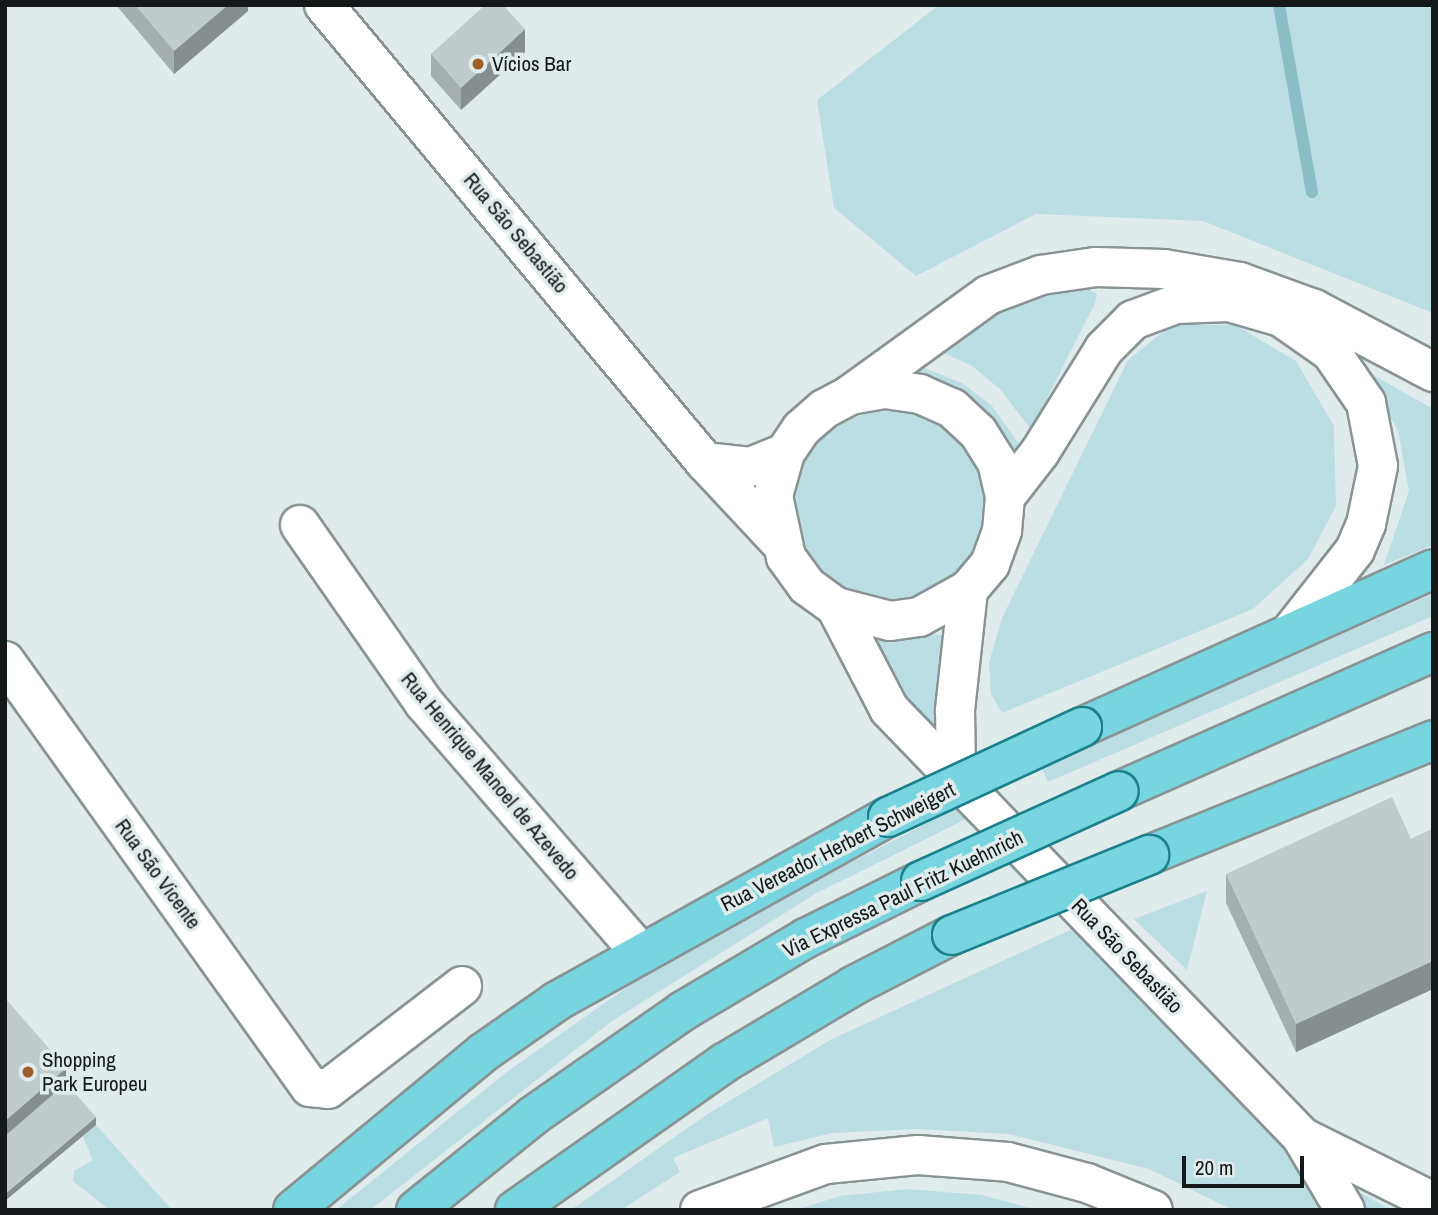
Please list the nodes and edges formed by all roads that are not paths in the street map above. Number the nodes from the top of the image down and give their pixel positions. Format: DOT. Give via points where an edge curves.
graph roads {
  1 [pos="324,5"];
  2 [pos="1433,372"];
  3 [pos="850,395"];
  4 [pos="785,453"];
  5 [pos="705,462"];
  6 [pos="1005,497"];
  7 [pos="300,525"];
  8 [pos="779,541"];
  9 [pos="1433,569"];
  10 [pos="968,590"];
  11 [pos="836,607"];
  12 [pos="1292,630"];
  13 [pos="1433,652"];
  14 [pos="5,661"];
  15 [pos="1433,740"];
  16 [pos="956,773"];
  17 [pos="640,952"];
  18 [pos="462,986"];
  19 [pos="1301,1136"];
  20 [pos="1433,1202"];
  21 [pos="293,1210"];
  22 [pos="416,1210"];
  23 [pos="515,1210"];
  24 [pos="699,1210"];
  25 [pos="1153,1210"];
  26 [pos="1345,1210"];
  1 -- 5 [label="street, Rua São Sebastião"];
  2 -- 3 [label="street" via="1314,309 1240,282 1164,269 1096,267 1041,275 988,295"];
  3 -- 4 [label="street" via="801,429"];
  3 -- 6 [label="street" via="885,389 920,394 952,408 978,432 997,463"];
  4 -- 5 [label="street" via="750,467"];
  4 -- 8 [label="street" via="773,496"];
  5 -- 8 [label="street, Rua São Sebastião"];
  6 -- 10 [label="street" via="1002,531 989,564"];
  6 -- 12 [label="street" via="1040,452 1104,349 1133,320 1176,304 1229,302 1281,317 1331,352 1366,404 1378,466 1355,550"];
  7 -- 17 [label="street, Rua Henrique Manoel de Azevedo" via="424,703"];
  8 -- 11 [label="street" via="807,586"];
  9 -- 12 [label="main road, Rua Vereador Herbert Schweigert"];
  10 -- 11 [label="street" via="945,607 900,620 862,617"];
  10 -- 16 [label="street" via="956,699"];
  11 -- 16 [label="street, Rua São Sebastião" via="889,709"];
  12 -- 17 [label="main road, Rua Vereador Herbert Schweigert, bridge" via="888,817"];
  13 -- 22 [label="main road, Via Expressa Paul Fritz Kuehnrich, bridge" via="921,881 806,938 684,1011 534,1115"];
  14 -- 18 [label="street, Rua São Vicente" via="310,1087 328,1089"];
  15 -- 23 [label="main road, bridge" via="952,935 853,986 724,1063"];
  16 -- 19 [label="street, Rua São Sebastião"];
  17 -- 21 [label="main road, Rua Vereador Herbert Schweigert" via="484,1052"];
  19 -- 20 [label="street, Rua São Sebastião"];
  19 -- 26 [label="street, Rua São Sebastião"];
  24 -- 25 [label="street" via="826,1164 918,1155 1009,1162 1087,1183"];
}
